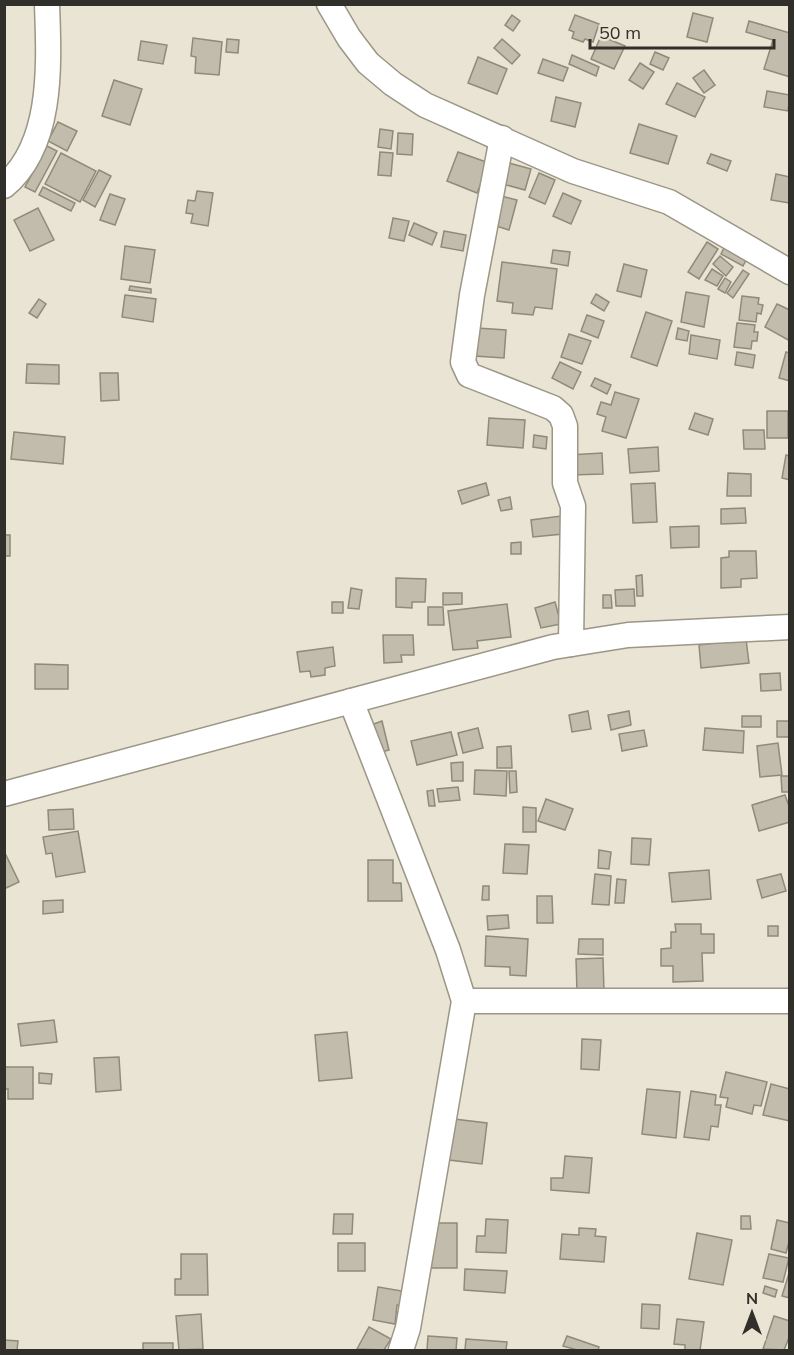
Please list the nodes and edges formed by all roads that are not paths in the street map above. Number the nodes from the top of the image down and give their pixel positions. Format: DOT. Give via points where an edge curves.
graph roads {
  1 [pos="47,4"];
  2 [pos="329,4"];
  3 [pos="502,138"];
  4 [pos="4,186"];
  5 [pos="789,272"];
  6 [pos="789,627"];
  7 [pos="571,644"];
  8 [pos="351,701"];
  9 [pos="4,794"];
  10 [pos="464,1001"];
  11 [pos="789,1001"];
  12 [pos="401,1350"];
  1 -- 4 [label="street" via="47,89 35,145 18,175"];
  2 -- 3 [label="street" via="368,63 393,84 424,105"];
  3 -- 5 [label="street" via="573,171 669,202"];
  3 -- 7 [label="street" via="463,362 469,375 553,408 565,426 565,483 573,506"];
  6 -- 7 [label="street" via="628,634"];
  7 -- 8 [label="street"];
  8 -- 9 [label="street"];
  8 -- 10 [label="street" via="448,950"];
  10 -- 11 [label="street"];
  10 -- 12 [label="street"];
}
